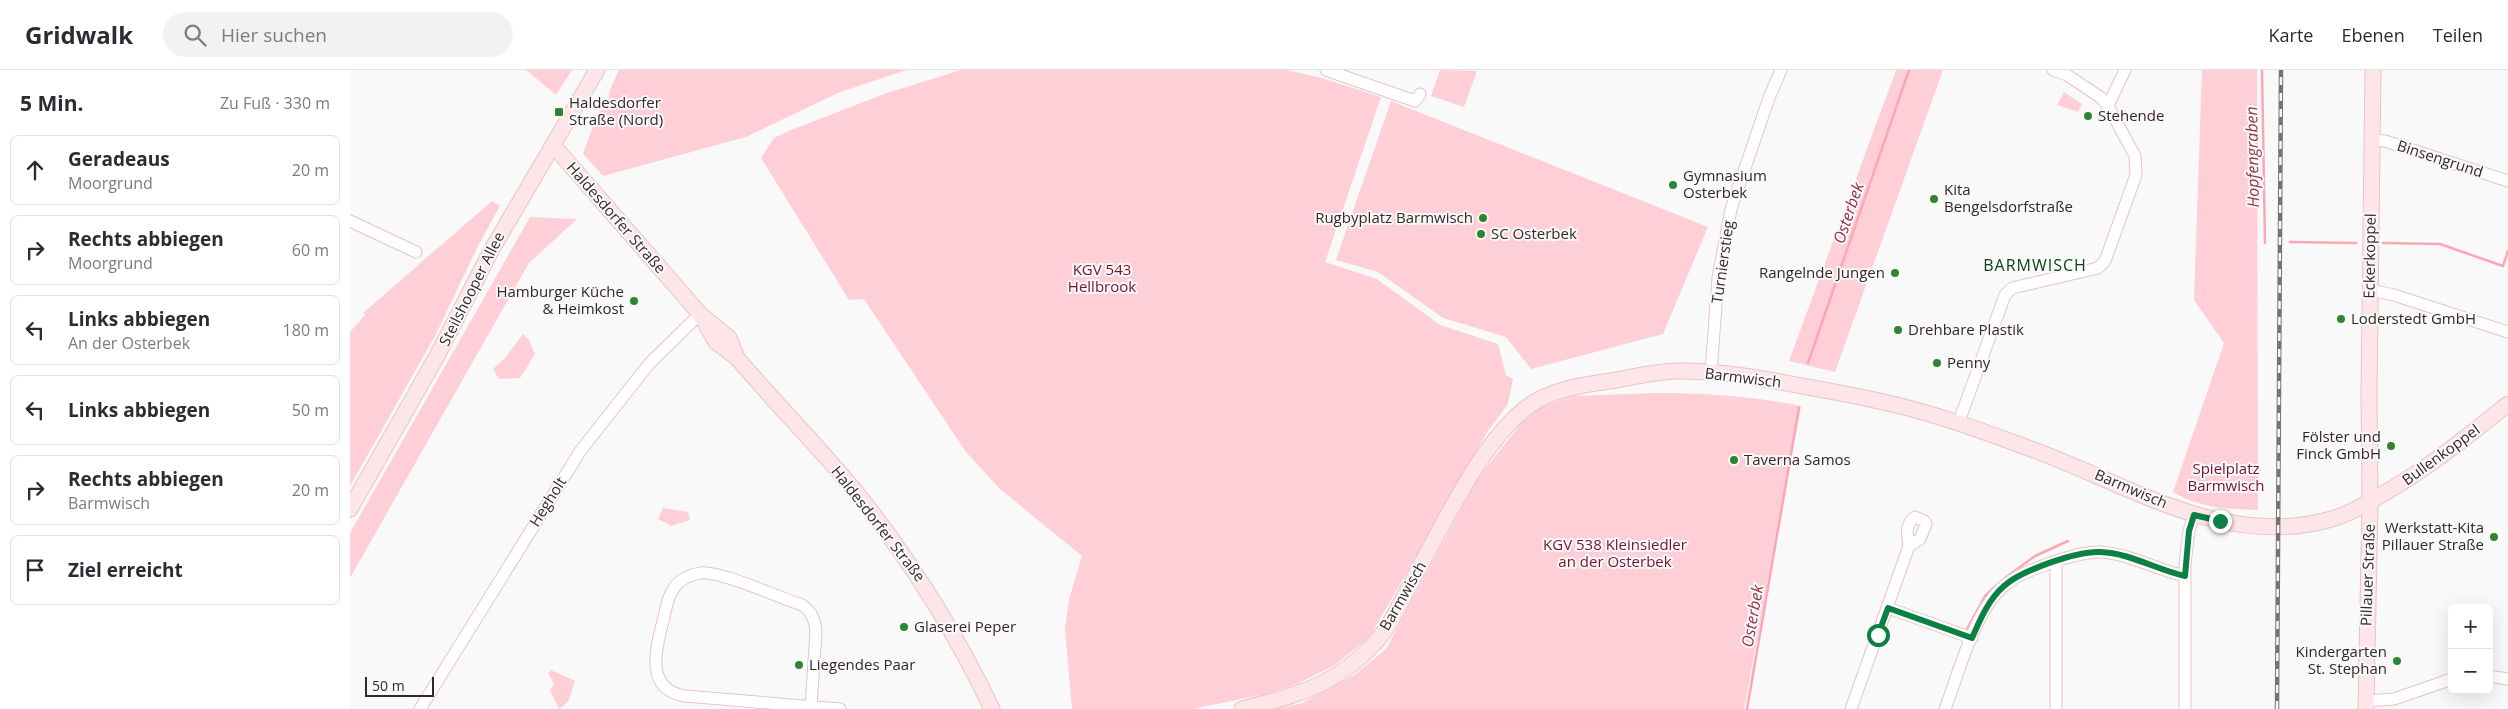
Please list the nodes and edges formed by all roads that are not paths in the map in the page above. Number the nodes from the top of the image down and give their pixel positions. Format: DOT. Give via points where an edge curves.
graph roads {
  1 [pos="597,70"];
  2 [pos="1326,70"];
  3 [pos="1781,70"];
  4 [pos="2053,70"];
  5 [pos="2125,70"];
  6 [pos="2373,70"];
  7 [pos="1420,94"];
  8 [pos="2108,106"];
  9 [pos="2372,140"];
  10 [pos="553,145"];
  11 [pos="2508,181"];
  12 [pos="350,221"];
  13 [pos="416,252"];
  14 [pos="2370,290"];
  15 [pos="700,314"];
  16 [pos="2508,332"];
  17 [pos="1711,372"];
  18 [pos="2508,404"];
  19 [pos="1958,424"];
  20 [pos="2370,502"];
  21 [pos="350,509"];
  22 [pos="2194,515"];
  23 [pos="1909,546"];
  24 [pos="2056,561"];
  25 [pos="2185,576"];
  26 [pos="1888,608"];
  27 [pos="1972,638"];
  28 [pos="2493,677"];
  29 [pos="2508,679"];
  30 [pos="2448,680"];
  31 [pos="2366,705"];
  32 [pos="811,707"];
  33 [pos="988,708"];
  34 [pos="420,709"];
  35 [pos="840,709"];
  36 [pos="1242,709"];
  37 [pos="1851,709"];
  38 [pos="1945,709"];
  39 [pos="2056,709"];
  40 [pos="2185,709"];
  1 -- 10 [label="street, Steilshooper Allee"];
  2 -- 7 [label="street" via="1415,101"];
  3 -- 17 [label="street, Turnierstieg" via="1731,208 1718,278"];
  4 -- 8 [label="street" via="2091,90"];
  5 -- 8 [label="street"];
  6 -- 9 [label="street, Eckerkoppel"];
  8 -- 19 [label="street" via="2135,156 2136,175 2105,261 2098,268 2012,288 2005,295"];
  9 -- 11 [label="street, Binsengrund" via="2385,141"];
  9 -- 14 [label="street, Eckerkoppel"];
  10 -- 15 [label="street, Haldesdorfer Straße"];
  10 -- 21 [label="street, Steilshooper Allee" via="492,249 438,356"];
  12 -- 13 [label="street"];
  14 -- 16 [label="street"];
  14 -- 20 [label="street, Eckerkoppel"];
  15 -- 33 [label="street, Haldesdorfer Straße" via="716,342 737,358 838,471 899,549 932,597"];
  15 -- 34 [label="street, Hegholt" via="649,364 581,450"];
  17 -- 19 [label="street, Barmwisch" via="1828,390 1898,405"];
  17 -- 36 [label="street, Barmwisch" via="1675,371 1564,389 1522,411 1500,433 1465,485 1372,646 1323,683 1294,697"];
  18 -- 20 [label="street, Bullenkoppel" via="2418,473"];
  19 -- 22 [label="street, Barmwisch" via="2028,447"];
  20 -- 22 [label="street, Barmwisch" via="2338,517 2287,527 2243,526"];
  20 -- 31 [label="street, Pillauer Straße"];
  22 -- 25 [label="street" via="2189,531"];
  23 -- 26 [label="street"];
  24 -- 25 [label="street" via="2100,552 2134,559"];
  24 -- 27 [label="street" via="2039,566 2004,586 1985,610"];
  24 -- 39 [label="street"];
  25 -- 40 [label="street"];
  26 -- 27 [label="street"];
  26 -- 37 [label="street"];
  27 -- 38 [label="street"];
  28 -- 29 [label="street"];
  30 -- 31 [label="street"];
  32 -- 32 [label="street" via="685,696 668,689 659,677 655,657 669,598 675,586 700,574 715,575 809,610 816,632"];
  32 -- 35 [label="street"];
}
